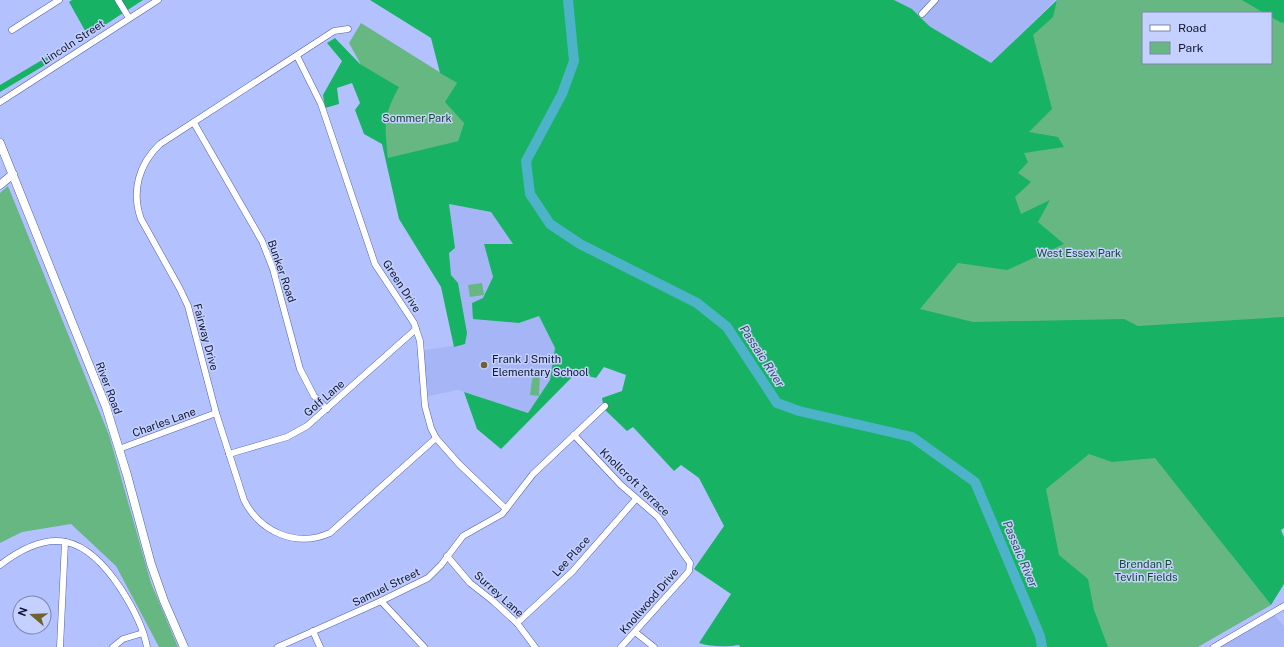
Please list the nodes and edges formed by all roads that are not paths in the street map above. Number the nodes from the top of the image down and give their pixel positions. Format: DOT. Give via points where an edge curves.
graph roads {
  1 [pos="59,0"];
  2 [pos="118,0"];
  3 [pos="158,0"];
  4 [pos="935,0"];
  5 [pos="922,14"];
  6 [pos="129,18"];
  7 [pos="348,29"];
  8 [pos="12,30"];
  9 [pos="297,56"];
  10 [pos="0,102"];
  11 [pos="194,122"];
  12 [pos="0,142"];
  13 [pos="13,174"];
  14 [pos="0,185"];
  15 [pos="416,328"];
  16 [pos="605,406"];
  17 [pos="327,409"];
  18 [pos="216,413"];
  19 [pos="574,435"];
  20 [pos="436,438"];
  21 [pos="119,448"];
  22 [pos="229,454"];
  23 [pos="636,498"];
  24 [pos="506,509"];
  25 [pos="65,542"];
  26 [pos="447,556"];
  27 [pos="0,564"];
  28 [pos="690,566"];
  29 [pos="381,601"];
  30 [pos="1284,606"];
  31 [pos="517,623"];
  32 [pos="312,631"];
  33 [pos="636,632"];
  34 [pos="143,633"];
  35 [pos="60,647"];
  36 [pos="113,647"];
  37 [pos="147,647"];
  38 [pos="184,647"];
  39 [pos="278,647"];
  40 [pos="320,647"];
  41 [pos="424,647"];
  42 [pos="536,647"];
  43 [pos="621,647"];
  44 [pos="654,647"];
  45 [pos="1214,647"];
  1 -- 8 [label="street"];
  2 -- 6 [label="street"];
  3 -- 6 [label="street, Lincoln Street"];
  4 -- 5 [label="street"];
  6 -- 10 [label="street, Lincoln Street"];
  7 -- 9 [label="street, Fairway Drive" via="334,31"];
  9 -- 11 [label="street, Fairway Drive"];
  9 -- 15 [label="street, Green Drive" via="321,104 375,264 407,310"];
  11 -- 17 [label="street, Bunker Road" via="262,241 273,269 302,375 314,396"];
  11 -- 18 [label="street, Fairway Drive" via="160,144 148,158 139,178 136,202 141,219 188,306"];
  12 -- 13 [label="street, River Road"];
  13 -- 14 [label="street"];
  13 -- 21 [label="street, River Road" via="106,407"];
  15 -- 17 [label="street, Golf Lane"];
  15 -- 20 [label="street, Green Drive" via="426,412"];
  16 -- 19 [label="street, Samuel Street"];
  17 -- 22 [label="street, Golf Lane" via="307,426 287,437"];
  18 -- 21 [label="street, Charles Lane"];
  18 -- 22 [label="street, Fairway Drive"];
  19 -- 23 [label="street, Knollcroft Terrace" via="607,472"];
  19 -- 24 [label="street, Samuel Street" via="520,488"];
  20 -- 22 [label="street, Fairway Drive" via="336,529 323,536 308,539 278,534 256,519 244,500"];
  20 -- 24 [label="street, Green Drive"];
  21 -- 38 [label="street, River Road" via="151,564"];
  23 -- 28 [label="street, Knollcroft Terrace" via="668,529"];
  23 -- 31 [label="street, Lee Place" via="572,572"];
  24 -- 26 [label="street, Samuel Street" via="493,520 463,536"];
  25 -- 27 [label="street" via="48,541 34,544"];
  25 -- 34 [label="street" via="89,552 105,566 131,606"];
  25 -- 35 [label="street"];
  26 -- 29 [label="street, Samuel Street" via="428,578"];
  26 -- 31 [label="street, Surrey Lane" via="470,583"];
  28 -- 33 [label="street, Knollwood Drive" via="683,578"];
  29 -- 32 [label="street, Samuel Street"];
  29 -- 41 [label="street"];
  30 -- 45 [label="street"];
  31 -- 42 [label="street, Surrey Lane"];
  32 -- 39 [label="street, Samuel Street"];
  32 -- 40 [label="street"];
  33 -- 43 [label="street, Knollwood Drive"];
  33 -- 44 [label="street"];
  34 -- 36 [label="street" via="123,639"];
  34 -- 37 [label="street"];
}
